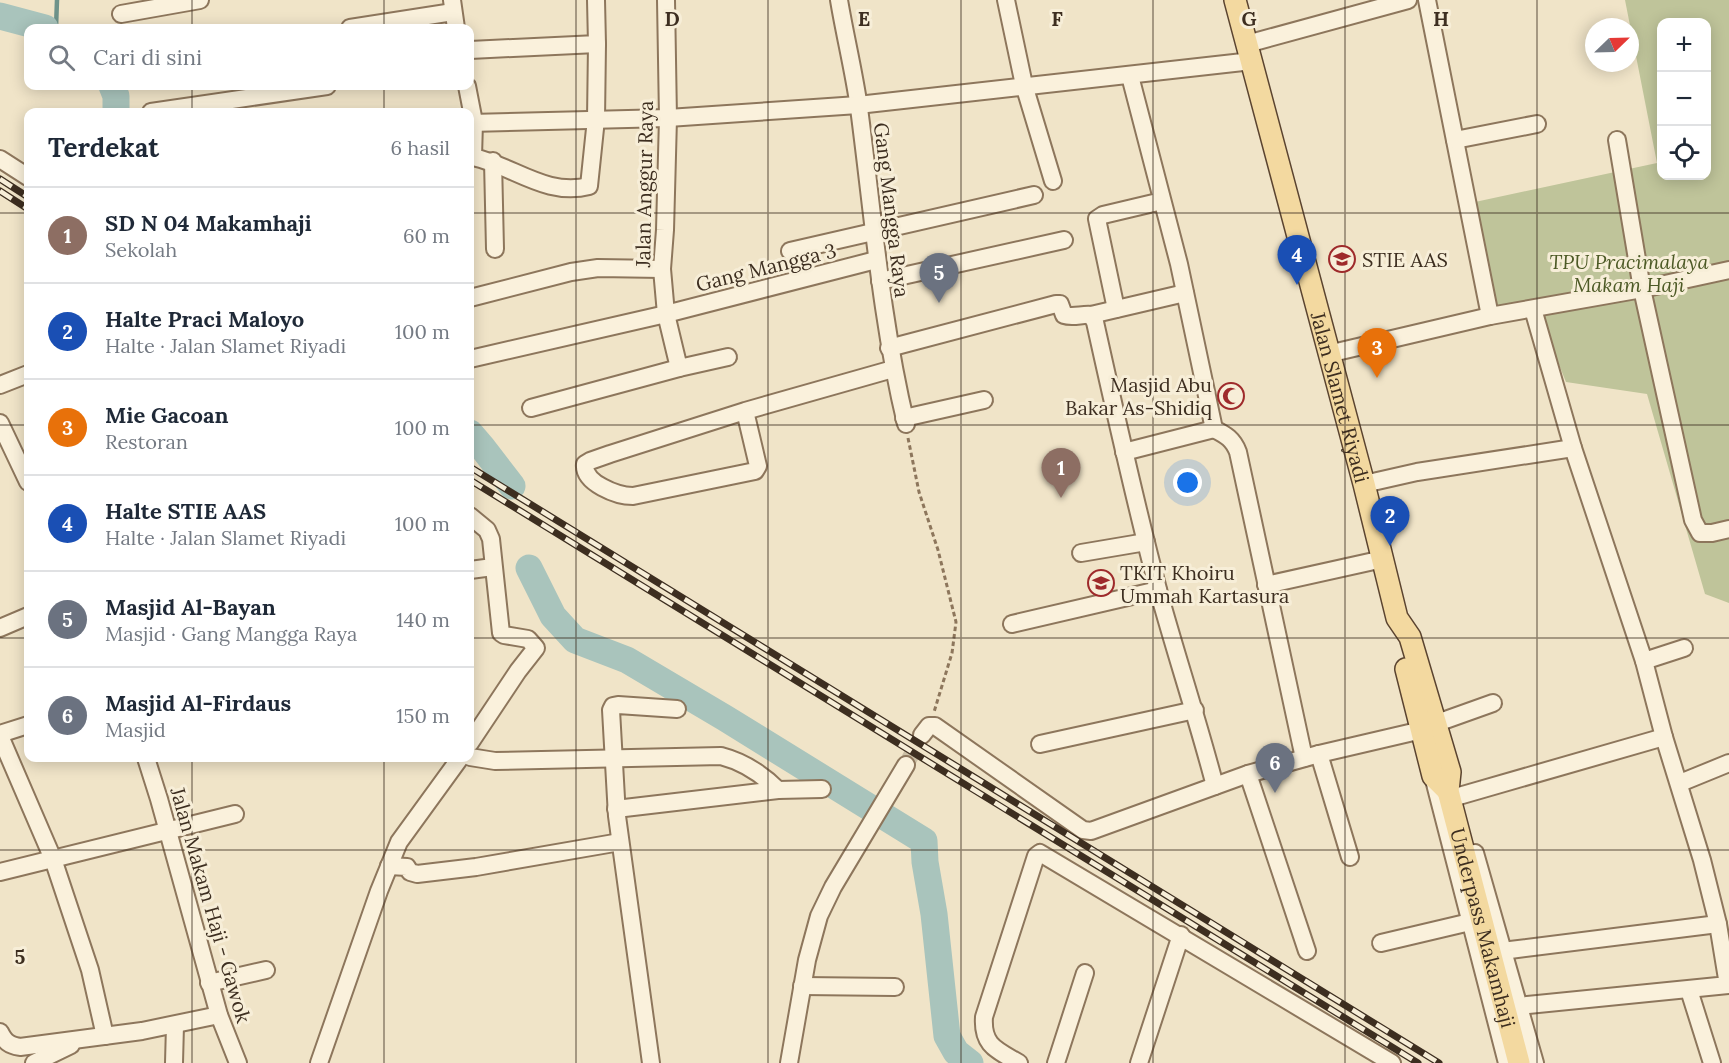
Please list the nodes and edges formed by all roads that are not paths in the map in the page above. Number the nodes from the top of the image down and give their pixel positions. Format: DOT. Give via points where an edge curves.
graph roads {
  1 [pos="200,0"];
  2 [pos="596,0"];
  3 [pos="666,0"];
  4 [pos="839,0"];
  5 [pos="1006,0"];
  6 [pos="1235,0"];
  7 [pos="1408,0"];
  8 [pos="1427,0"];
  9 [pos="121,14"];
  10 [pos="454,14"];
  11 [pos="380,24"];
  12 [pos="597,44"];
  13 [pos="474,50"];
  14 [pos="1250,52"];
  15 [pos="1130,76"];
  16 [pos="1024,85"];
  17 [pos="303,90"];
  18 [pos="468,90"];
  19 [pos="858,105"];
  20 [pos="196,108"];
  21 [pos="470,108"];
  22 [pos="668,118"];
  23 [pos="596,119"];
  24 [pos="474,122"];
  25 [pos="1537,124"];
  26 [pos="1455,140"];
  27 [pos="1617,140"];
  28 [pos="474,158"];
  29 [pos="0,159"];
  30 [pos="493,161"];
  31 [pos="24,174"];
  32 [pos="1053,181"];
  33 [pos="1034,195"];
  34 [pos="1162,201"];
  35 [pos="874,232"];
  36 [pos="1064,240"];
  37 [pos="495,249"];
  38 [pos="790,251"];
  39 [pos="876,260"];
  40 [pos="662,270"];
  41 [pos="1729,270"];
  42 [pos="880,281"];
  43 [pos="1642,289"];
  44 [pos="1185,293"];
  45 [pos="474,297"];
  46 [pos="1116,309"];
  47 [pos="1533,309"];
  48 [pos="666,314"];
  49 [pos="1091,315"];
  50 [pos="1491,316"];
  51 [pos="889,348"];
  52 [pos="1328,354"];
  53 [pos="728,357"];
  54 [pos="474,358"];
  55 [pos="679,368"];
  56 [pos="893,369"];
  57 [pos="24,376"];
  58 [pos="0,385"];
  59 [pos="984,399"];
  60 [pos="531,408"];
  61 [pos="745,411"];
  62 [pos="0,423"];
  63 [pos="1215,429"];
  64 [pos="1574,448"];
  65 [pos="1124,452"];
  66 [pos="24,458"];
  67 [pos="1364,484"];
  68 [pos="474,520"];
  69 [pos="1729,529"];
  70 [pos="1146,542"];
  71 [pos="1080,553"];
  72 [pos="1383,558"];
  73 [pos="493,567"];
  74 [pos="474,569"];
  75 [pos="1266,585"];
  76 [pos="1158,590"];
  77 [pos="24,618"];
  78 [pos="1012,624"];
  79 [pos="0,628"];
  80 [pos="1684,648"];
  81 [pos="1644,661"];
  82 [pos="1493,703"];
  83 [pos="677,709"];
  84 [pos="1195,710"];
  85 [pos="24,726"];
  86 [pos="1430,726"];
  87 [pos="926,730"];
  88 [pos="0,735"];
  89 [pos="474,737"];
  90 [pos="1664,737"];
  91 [pos="1040,744"];
  92 [pos="1311,756"];
  93 [pos="474,758"];
  94 [pos="614,759"];
  95 [pos="147,762"];
  96 [pos="457,762"];
  97 [pos="1729,764"];
  98 [pos="906,765"];
  99 [pos="1248,774"];
  100 [pos="1680,783"];
  101 [pos="1448,784"];
  102 [pos="1215,786"];
  103 [pos="822,789"];
  104 [pos="778,790"];
  105 [pos="616,809"];
  106 [pos="235,814"];
  107 [pos="167,831"];
  108 [pos="620,842"];
  109 [pos="1350,857"];
  110 [pos="53,859"];
  111 [pos="389,866"];
  112 [pos="0,872"];
  113 [pos="1470,922"];
  114 [pos="1718,924"];
  115 [pos="1181,935"];
  116 [pos="1381,943"];
  117 [pos="1307,951"];
  118 [pos="1502,951"];
  119 [pos="266,970"];
  120 [pos="1085,973"];
  121 [pos="209,983"];
  122 [pos="1728,985"];
  123 [pos="802,986"];
  124 [pos="895,987"];
  125 [pos="1689,990"];
  126 [pos="1518,1006"];
  127 [pos="219,1015"];
  128 [pos="188,1022"];
  129 [pos="0,1032"];
  130 [pos="105,1036"];
  131 [pos="87,1038"];
  132 [pos="171,1062"];
  133 [pos="34,1063"];
  134 [pos="238,1063"];
  135 [pos="319,1063"];
  136 [pos="651,1063"];
  137 [pos="789,1063"];
  138 [pos="1019,1063"];
  139 [pos="1056,1063"];
  140 [pos="1139,1063"];
  141 [pos="1392,1063"];
  142 [pos="1508,1063"];
  143 [pos="1519,1063"];
  144 [pos="1535,1063"];
  145 [pos="1712,1063"];
  1 -- 9 [label="street"];
  2 -- 12 [label="street"];
  3 -- 22 [label="street, Jalan Anggur Raya"];
  4 -- 19 [label="street, Gang Mangga Raya"];
  5 -- 16 [label="street"];
  6 -- 14 [label="main road, Jalan Slamet Riyadi"];
  7 -- 14 [label="street"];
  8 -- 26 [label="street"];
  10 -- 11 [label="street"];
  12 -- 13 [label="street"];
  12 -- 23 [label="street"];
  14 -- 15 [label="street"];
  14 -- 52 [label="main road, Jalan Slamet Riyadi"];
  15 -- 16 [label="street"];
  15 -- 34 [label="street"];
  16 -- 19 [label="street"];
  16 -- 32 [label="street"];
  17 -- 20 [label="street"];
  18 -- 21 [label="street"];
  19 -- 22 [label="street"];
  19 -- 35 [label="street, Gang Mangga Raya"];
  22 -- 23 [label="street"];
  22 -- 40 [label="street, Jalan Anggur Raya"];
  23 -- 24 [label="street"];
  23 -- 30 [label="street" via="589,186 559,189"];
  25 -- 26 [label="street"];
  26 -- 50 [label="street"];
  27 -- 43 [label="street"];
  28 -- 30 [label="street"];
  29 -- 31 [label="street"];
  30 -- 37 [label="street"];
  33 -- 35 [label="street"];
  34 -- 44 [label="street"];
  34 -- 46 [label="street" via="1097,219"];
  35 -- 38 [label="street"];
  35 -- 39 [label="street, Gang Mangga Raya"];
  36 -- 42 [label="street"];
  39 -- 42 [label="street, Gang Mangga Raya"];
  39 -- 48 [label="street, Gang Mangga 3"];
  40 -- 45 [label="street" via="598,268"];
  40 -- 48 [label="street, Jalan Anggur Raya"];
  41 -- 43 [label="street"];
  42 -- 51 [label="street, Gang Mangga Raya"];
  43 -- 47 [label="street"];
  43 -- 69 [label="street" via="1695,527 1705,534"];
  44 -- 46 [label="street"];
  44 -- 63 [label="street"];
  46 -- 49 [label="street"];
  47 -- 50 [label="street"];
  47 -- 64 [label="street"];
  48 -- 54 [label="street, Gang Mangga 3"];
  48 -- 55 [label="street, Jalan Anggur Raya"];
  49 -- 51 [label="street" via="1066,316 1060,304 1056,304"];
  49 -- 65 [label="street"];
  50 -- 52 [label="street"];
  51 -- 56 [label="street, Gang Mangga Raya"];
  52 -- 67 [label="main road, Jalan Slamet Riyadi"];
  53 -- 55 [label="street"];
  55 -- 60 [label="street"];
  56 -- 59 [label="street, Gang Mangga Raya" via="905,421"];
  56 -- 61 [label="street"];
  57 -- 58 [label="street"];
  61 -- 61 [label="street" via="590,461 585,470 588,477 615,494 633,496 755,471 758,466"];
  62 -- 66 [label="street"];
  63 -- 65 [label="street"];
  63 -- 75 [label="street" via="1235,443 1238,452"];
  64 -- 67 [label="street"];
  64 -- 81 [label="street"];
  65 -- 70 [label="street"];
  67 -- 72 [label="main road, Jalan Slamet Riyadi"];
  68 -- 73 [label="street" via="490,534"];
  70 -- 71 [label="street"];
  70 -- 76 [label="street"];
  72 -- 75 [label="street"];
  72 -- 86 [label="main road, Jalan Slamet Riyadi" via="1398,618 1398,641"];
  73 -- 74 [label="street"];
  73 -- 89 [label="street" via="501,633 528,639 536,648"];
  75 -- 92 [label="street"];
  76 -- 78 [label="street"];
  76 -- 84 [label="street"];
  77 -- 79 [label="street"];
  80 -- 81 [label="street"];
  81 -- 90 [label="street"];
  82 -- 86 [label="street"];
  83 -- 94 [label="street" via="613,706 610,716"];
  84 -- 91 [label="street"];
  84 -- 102 [label="street"];
  85 -- 88 [label="street"];
  86 -- 92 [label="street"];
  86 -- 101 [label="main road, Underpass Makamhaji"];
  87 -- 102 [label="street" via="935,726 1087,831"];
  88 -- 110 [label="street"];
  90 -- 100 [label="street"];
  90 -- 101 [label="street"];
  92 -- 99 [label="street"];
  92 -- 109 [label="street"];
  93 -- 94 [label="street" via="495,761"];
  94 -- 104 [label="street" via="721,756 738,760"];
  94 -- 105 [label="street"];
  95 -- 107 [label="street, Jalan Makam Haji - Gawok"];
  96 -- 111 [label="street" via="399,842"];
  97 -- 100 [label="street"];
  98 -- 123 [label="street" via="825,902"];
  99 -- 102 [label="street"];
  99 -- 117 [label="street"];
  100 -- 114 [label="street"];
  101 -- 113 [label="street"];
  101 -- 118 [label="street"];
  101 -- 143 [label="main road, Underpass Makamhaji"];
  103 -- 104 [label="street"];
  104 -- 105 [label="street"];
  105 -- 108 [label="street"];
  106 -- 107 [label="street"];
  107 -- 110 [label="street"];
  107 -- 121 [label="street, Jalan Makam Haji - Gawok"];
  108 -- 111 [label="street" via="417,874 407,867"];
  108 -- 136 [label="street"];
  110 -- 112 [label="street"];
  110 -- 130 [label="street" via="90,970"];
  111 -- 135 [label="street"];
  113 -- 116 [label="street"];
  113 -- 142 [label="street"];
  114 -- 118 [label="street"];
  114 -- 122 [label="street"];
  115 -- 138 [label="street" via="1044,854 1037,854 984,1017 983,1031 988,1041"];
  115 -- 140 [label="street"];
  115 -- 141 [label="street"];
  118 -- 126 [label="street"];
  119 -- 121 [label="street"];
  120 -- 139 [label="street"];
  121 -- 127 [label="street, Jalan Makam Haji - Gawok"];
  122 -- 125 [label="street"];
  123 -- 124 [label="street"];
  123 -- 137 [label="street"];
  125 -- 126 [label="street"];
  125 -- 145 [label="street"];
  126 -- 144 [label="street"];
  127 -- 128 [label="street"];
  127 -- 134 [label="street, Jalan Makam Haji - Gawok"];
  128 -- 130 [label="street"];
  128 -- 132 [label="street"];
  129 -- 131 [label="street" via="11,1046 20,1047"];
  130 -- 131 [label="street"];
  131 -- 133 [label="street"];
}
